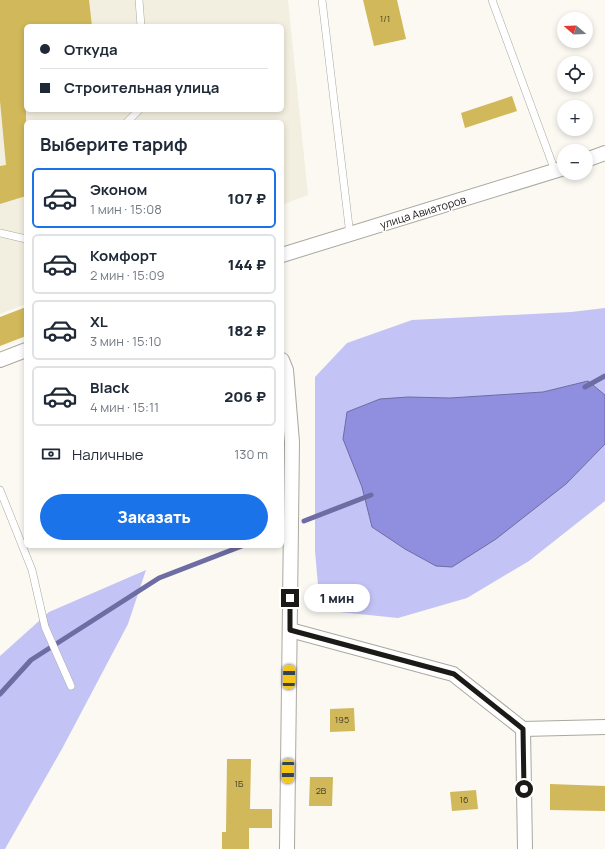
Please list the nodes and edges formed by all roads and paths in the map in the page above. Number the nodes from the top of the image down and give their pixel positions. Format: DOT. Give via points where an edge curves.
graph roads {
  1 [pos="139,0"];
  2 [pos="322,0"];
  3 [pos="492,0"];
  4 [pos="141,24"];
  5 [pos="137,112"];
  6 [pos="129,120"];
  7 [pos="605,153"];
  8 [pos="593,157"];
  9 [pos="557,165"];
  10 [pos="557,171"];
  11 [pos="0,233"];
  12 [pos="350,235"];
  13 [pos="24,239"];
  14 [pos="284,254"];
  15 [pos="24,351"];
  16 [pos="0,360"];
  17 [pos="284,365"];
  18 [pos="0,490"];
  19 [pos="290,630"];
  20 [pos="71,686"];
  21 [pos="605,727"];
  22 [pos="523,729"];
  23 [pos="287,849"];
  24 [pos="525,849"];
  1 -- 4 [label="lane"];
  2 -- 12 [label="lane"];
  3 -- 9 [label="lane"];
  5 -- 6 [label="lane"];
  7 -- 8 [label="street"];
  10 -- 12 [label="street, улица Авиаторов"];
  11 -- 13 [label="lane"];
  12 -- 14 [label="street, улица Авиаторов"];
  15 -- 16 [label="street"];
  17 -- 19 [label="street" via="292,442"];
  18 -- 20 [label="lane" via="32,570 45,627"];
  19 -- 22 [label="street" via="454,674"];
  19 -- 23 [label="street"];
  21 -- 22 [label="street"];
  22 -- 24 [label="street"];
}
